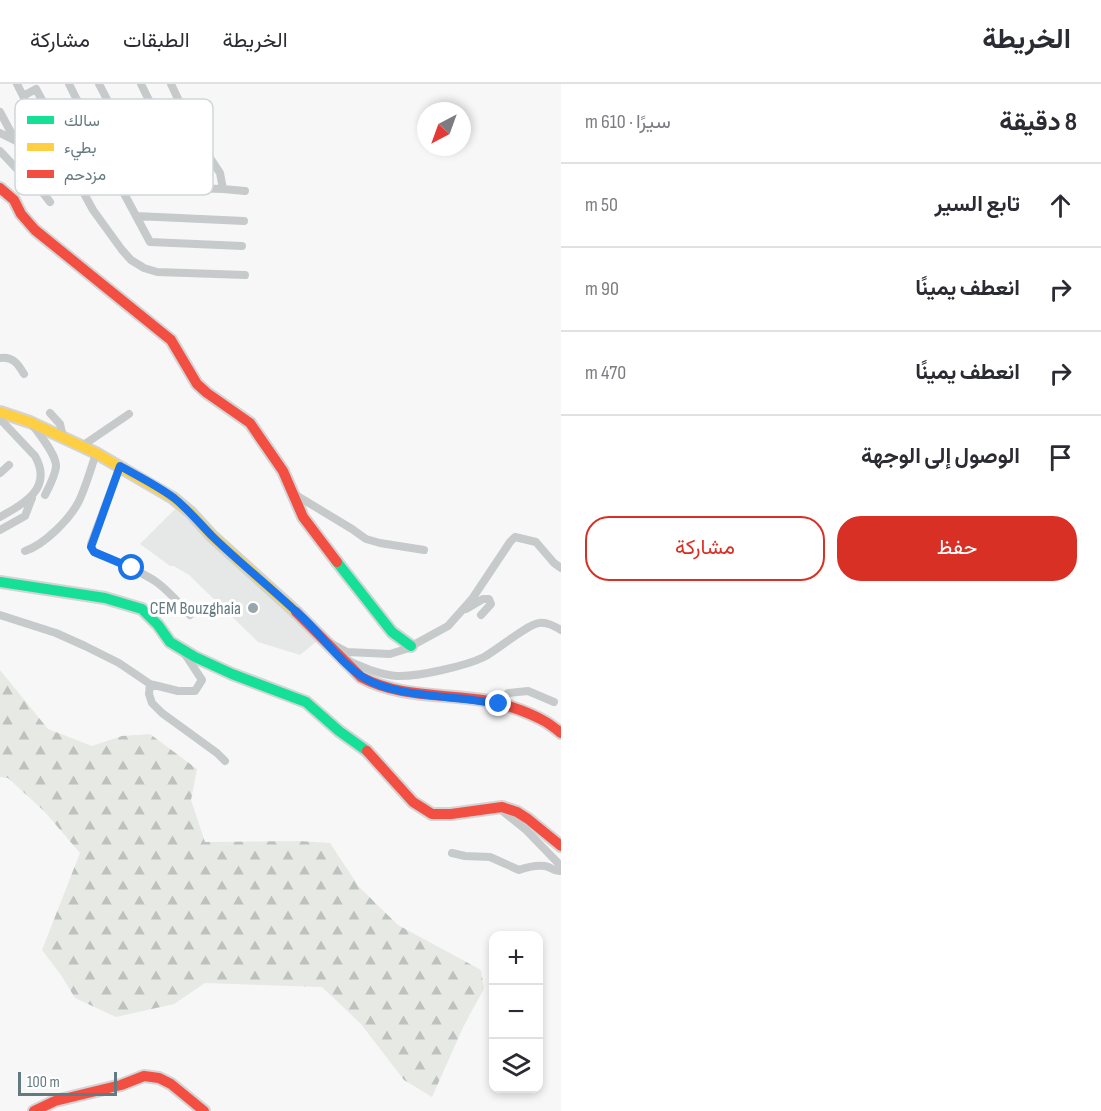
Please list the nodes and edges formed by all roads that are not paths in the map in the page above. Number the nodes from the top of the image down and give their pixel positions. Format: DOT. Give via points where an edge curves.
graph roads {
  1 [pos="17,84"];
  2 [pos="69,84"];
  3 [pos="99,84"];
  4 [pos="141,84"];
  5 [pos="171,84"];
  6 [pos="23,96"];
  7 [pos="25,99"];
  8 [pos="41,99"];
  9 [pos="77,99"];
  10 [pos="107,99"];
  11 [pos="148,99"];
  12 [pos="178,99"];
  13 [pos="0,112"];
  14 [pos="0,133"];
  15 [pos="15,141"];
  16 [pos="0,151"];
  17 [pos="213,163"];
  18 [pos="15,167"];
  19 [pos="0,188"];
  20 [pos="213,189"];
  21 [pos="223,189"];
  22 [pos="245,191"];
  23 [pos="45,195"];
  24 [pos="85,195"];
  25 [pos="125,195"];
  26 [pos="50,202"];
  27 [pos="136,216"];
  28 [pos="244,221"];
  29 [pos="242,246"];
  30 [pos="245,274"];
  31 [pos="0,358"];
  32 [pos="24,374"];
  33 [pos="0,412"];
  34 [pos="50,413"];
  35 [pos="129,414"];
  36 [pos="0,419"];
  37 [pos="30,422"];
  38 [pos="50,430"];
  39 [pos="63,437"];
  40 [pos="45,443"];
  41 [pos="82,446"];
  42 [pos="96,453"];
  43 [pos="9,465"];
  44 [pos="120,466"];
  45 [pos="0,473"];
  46 [pos="294,494"];
  47 [pos="45,495"];
  48 [pos="32,498"];
  49 [pos="0,517"];
  50 [pos="0,530"];
  51 [pos="424,550"];
  52 [pos="25,551"];
  53 [pos="561,568"];
  54 [pos="0,582"];
  55 [pos="459,613"];
  56 [pos="0,615"];
  57 [pos="190,615"];
  58 [pos="481,615"];
  59 [pos="561,630"];
  60 [pos="322,639"];
  61 [pos="411,646"];
  62 [pos="182,650"];
  63 [pos="340,657"];
  64 [pos="150,684"];
  65 [pos="554,702"];
  66 [pos="499,704"];
  67 [pos="561,733"];
  68 [pos="225,761"];
  69 [pos="499,808"];
  70 [pos="561,846"];
  71 [pos="452,853"];
  72 [pos="34,1111"];
  73 [pos="204,1111"];
  1 -- 6 [label="street"];
  2 -- 9 [label="street"];
  3 -- 10 [label="street"];
  4 -- 11 [label="street"];
  5 -- 12 [label="street"];
  6 -- 7 [label="street"];
  6 -- 8 [label="street" via="36,89"];
  13 -- 15 [label="street"];
  14 -- 15 [label="street"];
  16 -- 18 [label="street"];
  17 -- 21 [label="street"];
  19 -- 46 [label="street" via="14,200 35,230 171,340 197,384 250,423"];
  20 -- 21 [label="street"];
  21 -- 22 [label="street"];
  23 -- 26 [label="street"];
  24 -- 30 [label="street" via="122,250 144,268 157,272"];
  25 -- 27 [label="street"];
  27 -- 28 [label="street"];
  27 -- 29 [label="street" via="150,242"];
  31 -- 32 [label="street" via="13,360"];
  33 -- 37 [label="street"];
  34 -- 39 [label="street" via="60,424"];
  35 -- 41 [label="street"];
  36 -- 48 [label="street" via="38,462 40,476"];
  37 -- 38 [label="street"];
  37 -- 40 [label="street"];
  38 -- 39 [label="street"];
  38 -- 40 [label="street"];
  39 -- 41 [label="street"];
  40 -- 47 [label="street" via="56,464"];
  41 -- 42 [label="street"];
  42 -- 44 [label="street"];
  42 -- 52 [label="street" via="71,513 43,542"];
  43 -- 45 [label="street"];
  44 -- 57 [label="street" via="92,550 156,582"];
  44 -- 60 [label="street" via="191,513"];
  46 -- 51 [label="street" via="366,539"];
  46 -- 61 [label="street" via="303,517 326,548 392,632"];
  48 -- 49 [label="street"];
  48 -- 50 [label="street" via="26,516"];
  53 -- 55 [label="street" via="536,542 515,537"];
  54 -- 62 [label="street" via="132,604 142,609 170,642"];
  55 -- 58 [label="street" via="489,599 491,604"];
  55 -- 61 [label="street" via="448,626"];
  56 -- 64 [label="street" via="86,646"];
  59 -- 63 [label="street" via="539,623 482,657 426,673 383,674"];
  60 -- 61 [label="street" via="347,652 390,654"];
  60 -- 63 [label="street"];
  62 -- 64 [label="street" via="202,680 195,691"];
  62 -- 69 [label="street" via="306,702 369,752 413,802 432,814"];
  63 -- 66 [label="street" via="374,684 410,693"];
  64 -- 68 [label="street" via="152,703"];
  65 -- 66 [label="street" via="528,691 508,693"];
  66 -- 67 [label="street" via="536,717"];
  69 -- 70 [label="street" via="517,812"];
  69 -- 71 [label="street" via="559,864 560,871 547,866 519,870 490,857"];
  72 -- 73 [label="street" via="55,1101 144,1076 171,1083"];
}
